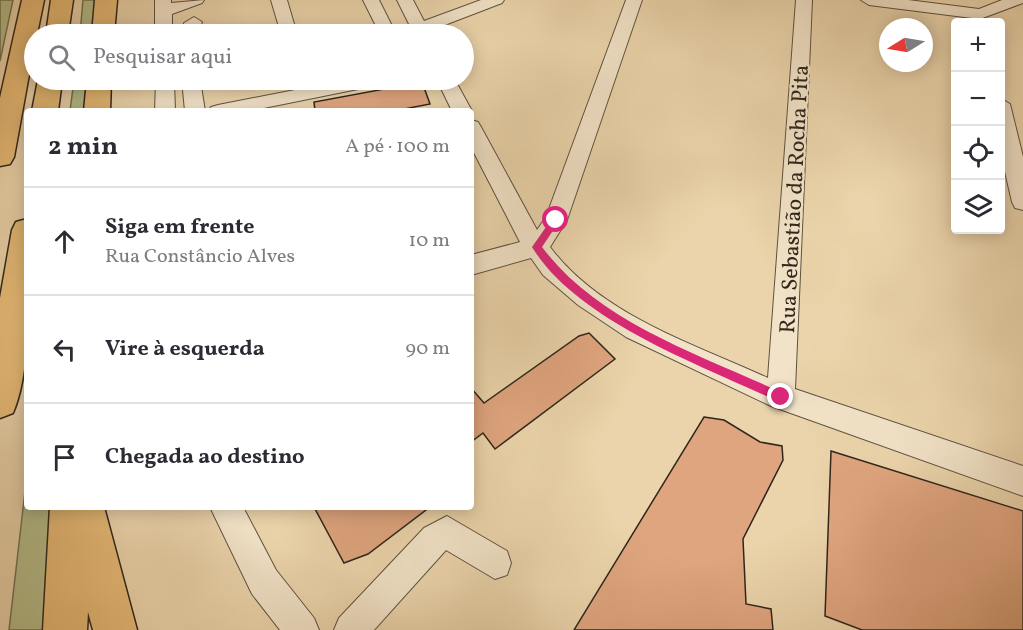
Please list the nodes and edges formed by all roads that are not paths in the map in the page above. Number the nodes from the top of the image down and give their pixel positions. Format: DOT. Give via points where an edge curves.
graph roads {
  1 [pos="33,0"];
  2 [pos="62,0"];
  3 [pos="106,0"];
  4 [pos="196,0"];
  5 [pos="279,0"];
  6 [pos="371,0"];
  7 [pos="405,0"];
  8 [pos="496,0"];
  9 [pos="634,0"];
  10 [pos="804,0"];
  11 [pos="869,0"];
  12 [pos="1017,0"];
  13 [pos="163,5"];
  14 [pos="980,12"];
  15 [pos="28,24"];
  16 [pos="58,24"];
  17 [pos="104,24"];
  18 [pos="164,24"];
  19 [pos="286,24"];
  20 [pos="383,24"];
  21 [pos="417,24"];
  22 [pos="440,24"];
  23 [pos="24,43"];
  24 [pos="48,90"];
  25 [pos="98,90"];
  26 [pos="165,90"];
  27 [pos="192,90"];
  28 [pos="290,90"];
  29 [pos="451,90"];
  30 [pos="45,108"];
  31 [pos="97,108"];
  32 [pos="165,108"];
  33 [pos="195,108"];
  34 [pos="228,108"];
  35 [pos="460,108"];
  36 [pos="1005,125"];
  37 [pos="474,132"];
  38 [pos="0,158"];
  39 [pos="1023,202"];
  40 [pos="537,247"];
  41 [pos="24,249"];
  42 [pos="474,264"];
  43 [pos="781,397"];
  44 [pos="0,401"];
  45 [pos="1023,481"];
  46 [pos="70,510"];
  47 [pos="85,510"];
  48 [pos="228,510"];
  49 [pos="495,563"];
  50 [pos="65,589"];
  51 [pos="65,630"];
  52 [pos="72,630"];
  53 [pos="115,630"];
  54 [pos="302,630"];
  55 [pos="351,630"];
  1 -- 15 [label="highway"];
  2 -- 16 [label="highway"];
  3 -- 17 [label="highway"];
  4 -- 13 [label="street"];
  5 -- 19 [label="street"];
  6 -- 20 [label="street"];
  7 -- 21 [label="street"];
  8 -- 22 [label="street"];
  9 -- 40 [label="street" via="556,220"];
  10 -- 43 [label="street, Rua Sebastião da Rocha Pita"];
  11 -- 14 [label="street"];
  12 -- 14 [label="street"];
  13 -- 18 [label="street"];
  23 -- 38 [label="highway"];
  24 -- 30 [label="highway"];
  25 -- 31 [label="highway"];
  26 -- 32 [label="street"];
  27 -- 33 [label="street"];
  28 -- 34 [label="street"];
  29 -- 35 [label="street"];
  36 -- 39 [label="street"];
  37 -- 40 [label="street"];
  40 -- 42 [label="street"];
  40 -- 43 [label="street" via="552,268 587,298 635,329"];
  41 -- 44 [label="highway"];
  43 -- 45 [label="street"];
  46 -- 50 [label="highway"];
  47 -- 53 [label="highway"];
  48 -- 54 [label="street" via="264,582"];
  49 -- 55 [label="street" via="447,532 435,539"];
  50 -- 51 [label="highway"];
  50 -- 52 [label="street"];
}
